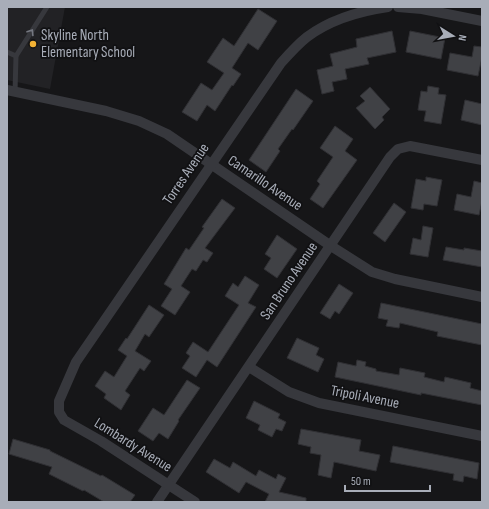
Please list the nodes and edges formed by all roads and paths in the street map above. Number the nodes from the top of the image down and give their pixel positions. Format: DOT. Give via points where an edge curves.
graph roads {
  1 [pos="46,7"];
  2 [pos="388,7"];
  3 [pos="398,7"];
  4 [pos="482,21"];
  5 [pos="7,52"];
  6 [pos="16,56"];
  7 [pos="11,91"];
  8 [pos="482,160"];
  9 [pos="211,164"];
  10 [pos="331,246"];
  11 [pos="482,297"];
  12 [pos="249,367"];
  13 [pos="59,412"];
  14 [pos="482,436"];
  15 [pos="169,485"];
  16 [pos="157,502"];
  17 [pos="195,502"];
  6 -- 1 [label="lane, one-way"];
  2 -- 9 [label="street, Torres Avenue" via="362,11 334,21 307,37 281,63"];
  3 -- 4 [label="street"];
  5 -- 6 [label="lane"];
  6 -- 7 [label="lane"];
  7 -- 9 [label="street, Camarillo Avenue" via="106,111 140,121 167,134"];
  8 -- 10 [label="street, San Bruno Avenue" via="410,146 398,149 390,157"];
  9 -- 10 [label="street, Camarillo Avenue"];
  9 -- 13 [label="street, Torres Avenue" via="76,362 59,402"];
  10 -- 11 [label="street, Camarillo Avenue" via="372,272"];
  10 -- 12 [label="street, San Bruno Avenue"];
  12 -- 14 [label="street, Tripoli Avenue" via="289,392 319,403"];
  12 -- 15 [label="street, San Bruno Avenue"];
  13 -- 15 [label="street, Lombardy Avenue" via="64,420 101,440"];
  15 -- 16 [label="street, San Bruno Avenue"];
  15 -- 17 [label="street, Lombardy Avenue"];
}
